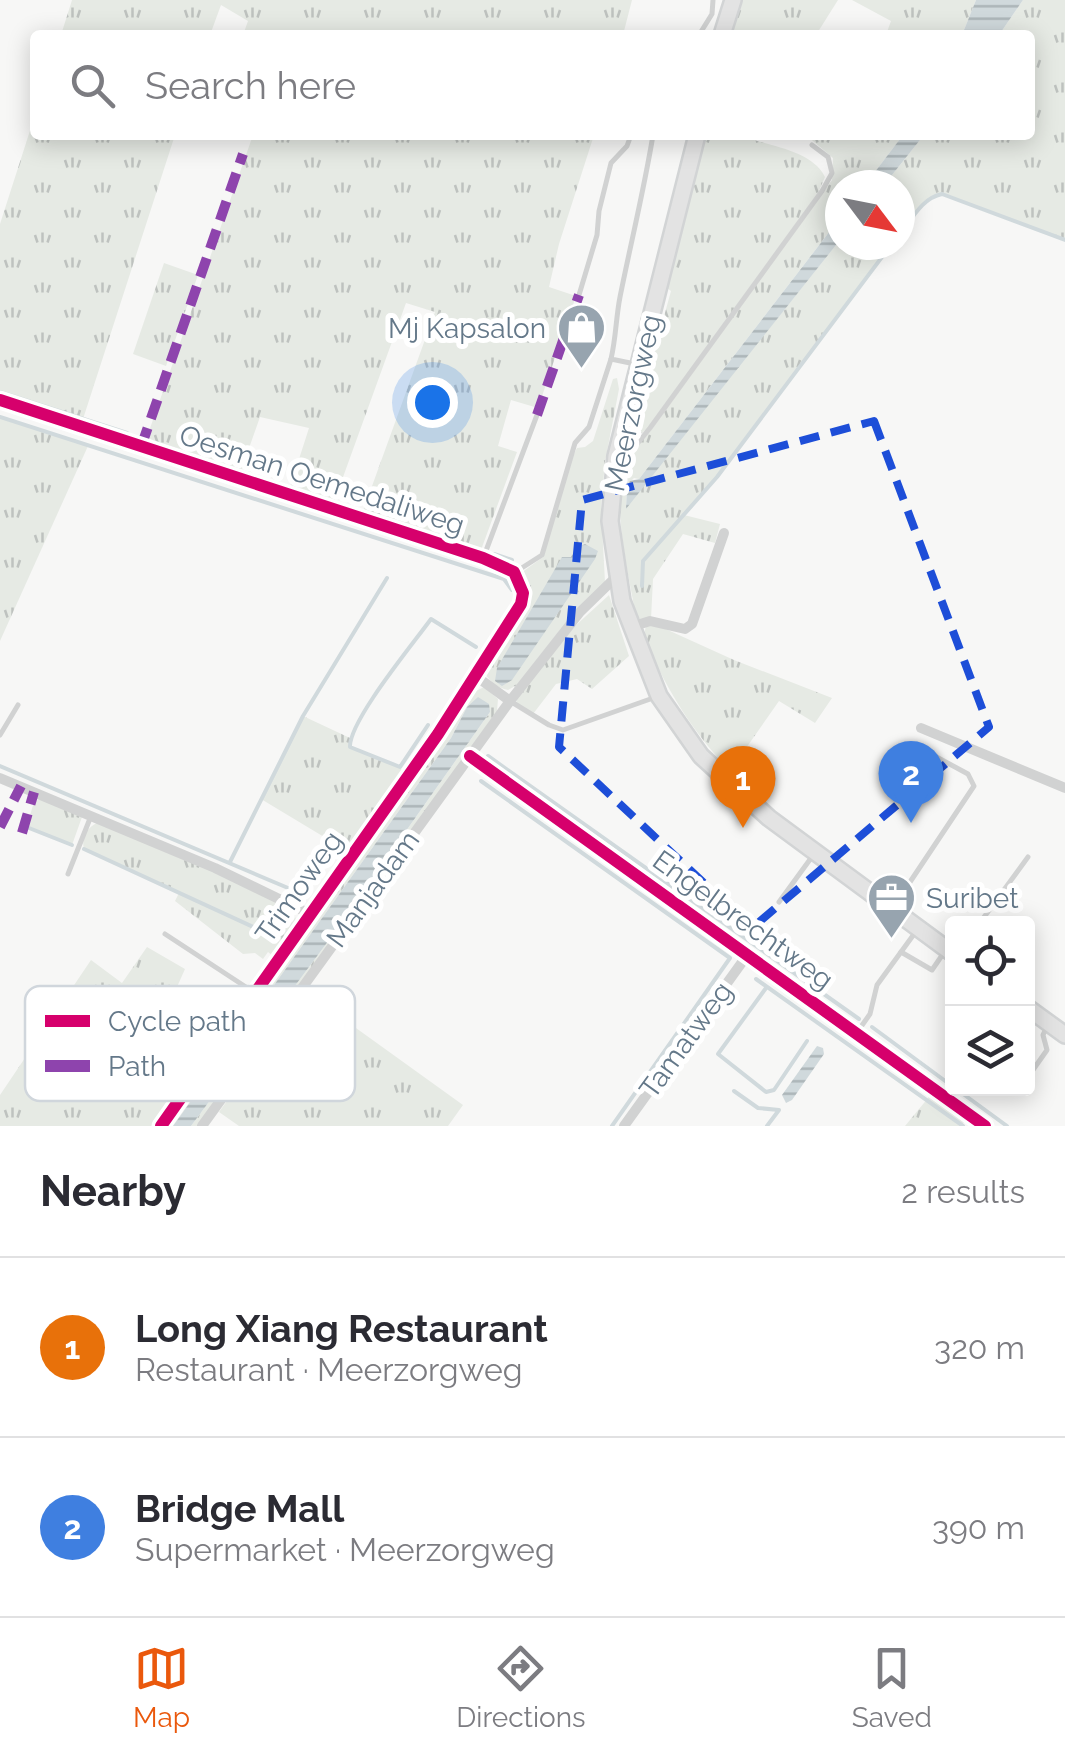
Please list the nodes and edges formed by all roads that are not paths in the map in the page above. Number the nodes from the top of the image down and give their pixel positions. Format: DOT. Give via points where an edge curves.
graph roads {
  1 [pos="713,0"];
  2 [pos="733,0"];
  3 [pos="702,30"];
  4 [pos="724,30"];
  5 [pos="629,140"];
  6 [pos="651,140"];
  7 [pos="696,140"];
  8 [pos="812,145"];
  9 [pos="580,296"];
  10 [pos="611,358"];
  11 [pos="638,365"];
  12 [pos="0,400"];
  13 [pos="537,415"];
  14 [pos="616,456"];
  15 [pos="724,533"];
  16 [pos="482,558"];
  17 [pos="514,572"];
  18 [pos="616,576"];
  19 [pos="632,627"];
  20 [pos="480,678"];
  21 [pos="658,696"];
  22 [pos="507,698"];
  23 [pos="18,704"];
  24 [pos="920,728"];
  25 [pos="0,735"];
  26 [pos="931,754"];
  27 [pos="470,756"];
  28 [pos="0,778"];
  29 [pos="1065,788"];
  30 [pos="90,816"];
  31 [pos="816,852"];
  32 [pos="1028,857"];
  33 [pos="68,874"];
  34 [pos="779,902"];
  35 [pos="892,908"];
  36 [pos="310,914"];
  37 [pos="985,916"];
  38 [pos="919,928"];
  39 [pos="165,934"];
  40 [pos="945,947"];
  41 [pos="901,952"];
  42 [pos="748,954"];
  43 [pos="945,956"];
  44 [pos="243,986"];
  45 [pos="259,986"];
  46 [pos="303,986"];
  47 [pos="1035,1013"];
  48 [pos="1059,1028"];
  49 [pos="857,1032"];
  50 [pos="1035,1068"];
  51 [pos="178,1101"];
  52 [pos="220,1101"];
  53 [pos="161,1126"];
  54 [pos="202,1126"];
  55 [pos="624,1126"];
  56 [pos="985,1126"];
  1 -- 3 [label="lane"];
  2 -- 4 [label="main road"];
  5 -- 9 [label="lane" via="611,163"];
  6 -- 10 [label="lane"];
  7 -- 11 [label="main road, Meerzorgweg"];
  8 -- 14 [label="lane" via="828,157 832,173 822,191 650,428"];
  10 -- 11 [label="lane"];
  10 -- 17 [label="lane" via="589,427 575,443 542,555"];
  11 -- 14 [label="main road, Meerzorgweg"];
  12 -- 16 [label="street, Oesman Oemedaliweg"];
  13 -- 16 [label="lane"];
  14 -- 18 [label="main road, Meerzorgweg" via="610,521"];
  15 -- 19 [label="street" via="692,624 685,629 650,621"];
  16 -- 17 [label="street, Oesman Oemedaliweg"];
  17 -- 20 [label="street" via="520,604"];
  18 -- 19 [label="main road, Meerzorgweg"];
  18 -- 22 [label="street, Manjadam"];
  19 -- 21 [label="main road, Meerzorgweg"];
  20 -- 22 [label="street"];
  20 -- 36 [label="street, Trimoweg"];
  21 -- 22 [label="lane" via="563,730"];
  21 -- 31 [label="main road, Meerzorgweg" via="701,756"];
  22 -- 27 [label="street, Manjadam"];
  23 -- 25 [label="lane"];
  24 -- 29 [label="street"];
  26 -- 35 [label="lane" via="968,774 974,786"];
  27 -- 42 [label="street, Engelbrechtweg"];
  27 -- 46 [label="street, Manjadam"];
  28 -- 30 [label="street"];
  30 -- 33 [label="lane"];
  30 -- 36 [label="street"];
  31 -- 34 [label="lane"];
  31 -- 35 [label="main road, Meerzorgweg"];
  32 -- 37 [label="lane"];
  35 -- 38 [label="main road, Meerzorgweg"];
  36 -- 45 [label="street, Trimoweg"];
  38 -- 40 [label="main road, Meerzorgweg"];
  38 -- 41 [label="lane"];
  39 -- 44 [label="lane"];
  41 -- 43 [label="lane" via="932,970"];
  41 -- 49 [label="lane"];
  42 -- 49 [label="street, Engelbrechtweg"];
  42 -- 55 [label="street, Tamatweg"];
  47 -- 48 [label="main road"];
  48 -- 50 [label="lane" via="1043,1035 1048,1050"];
  49 -- 56 [label="street, Engelbrechtweg"];
  51 -- 53 [label="street, Trimoweg"];
  52 -- 54 [label="street, Manjadam"];
}
